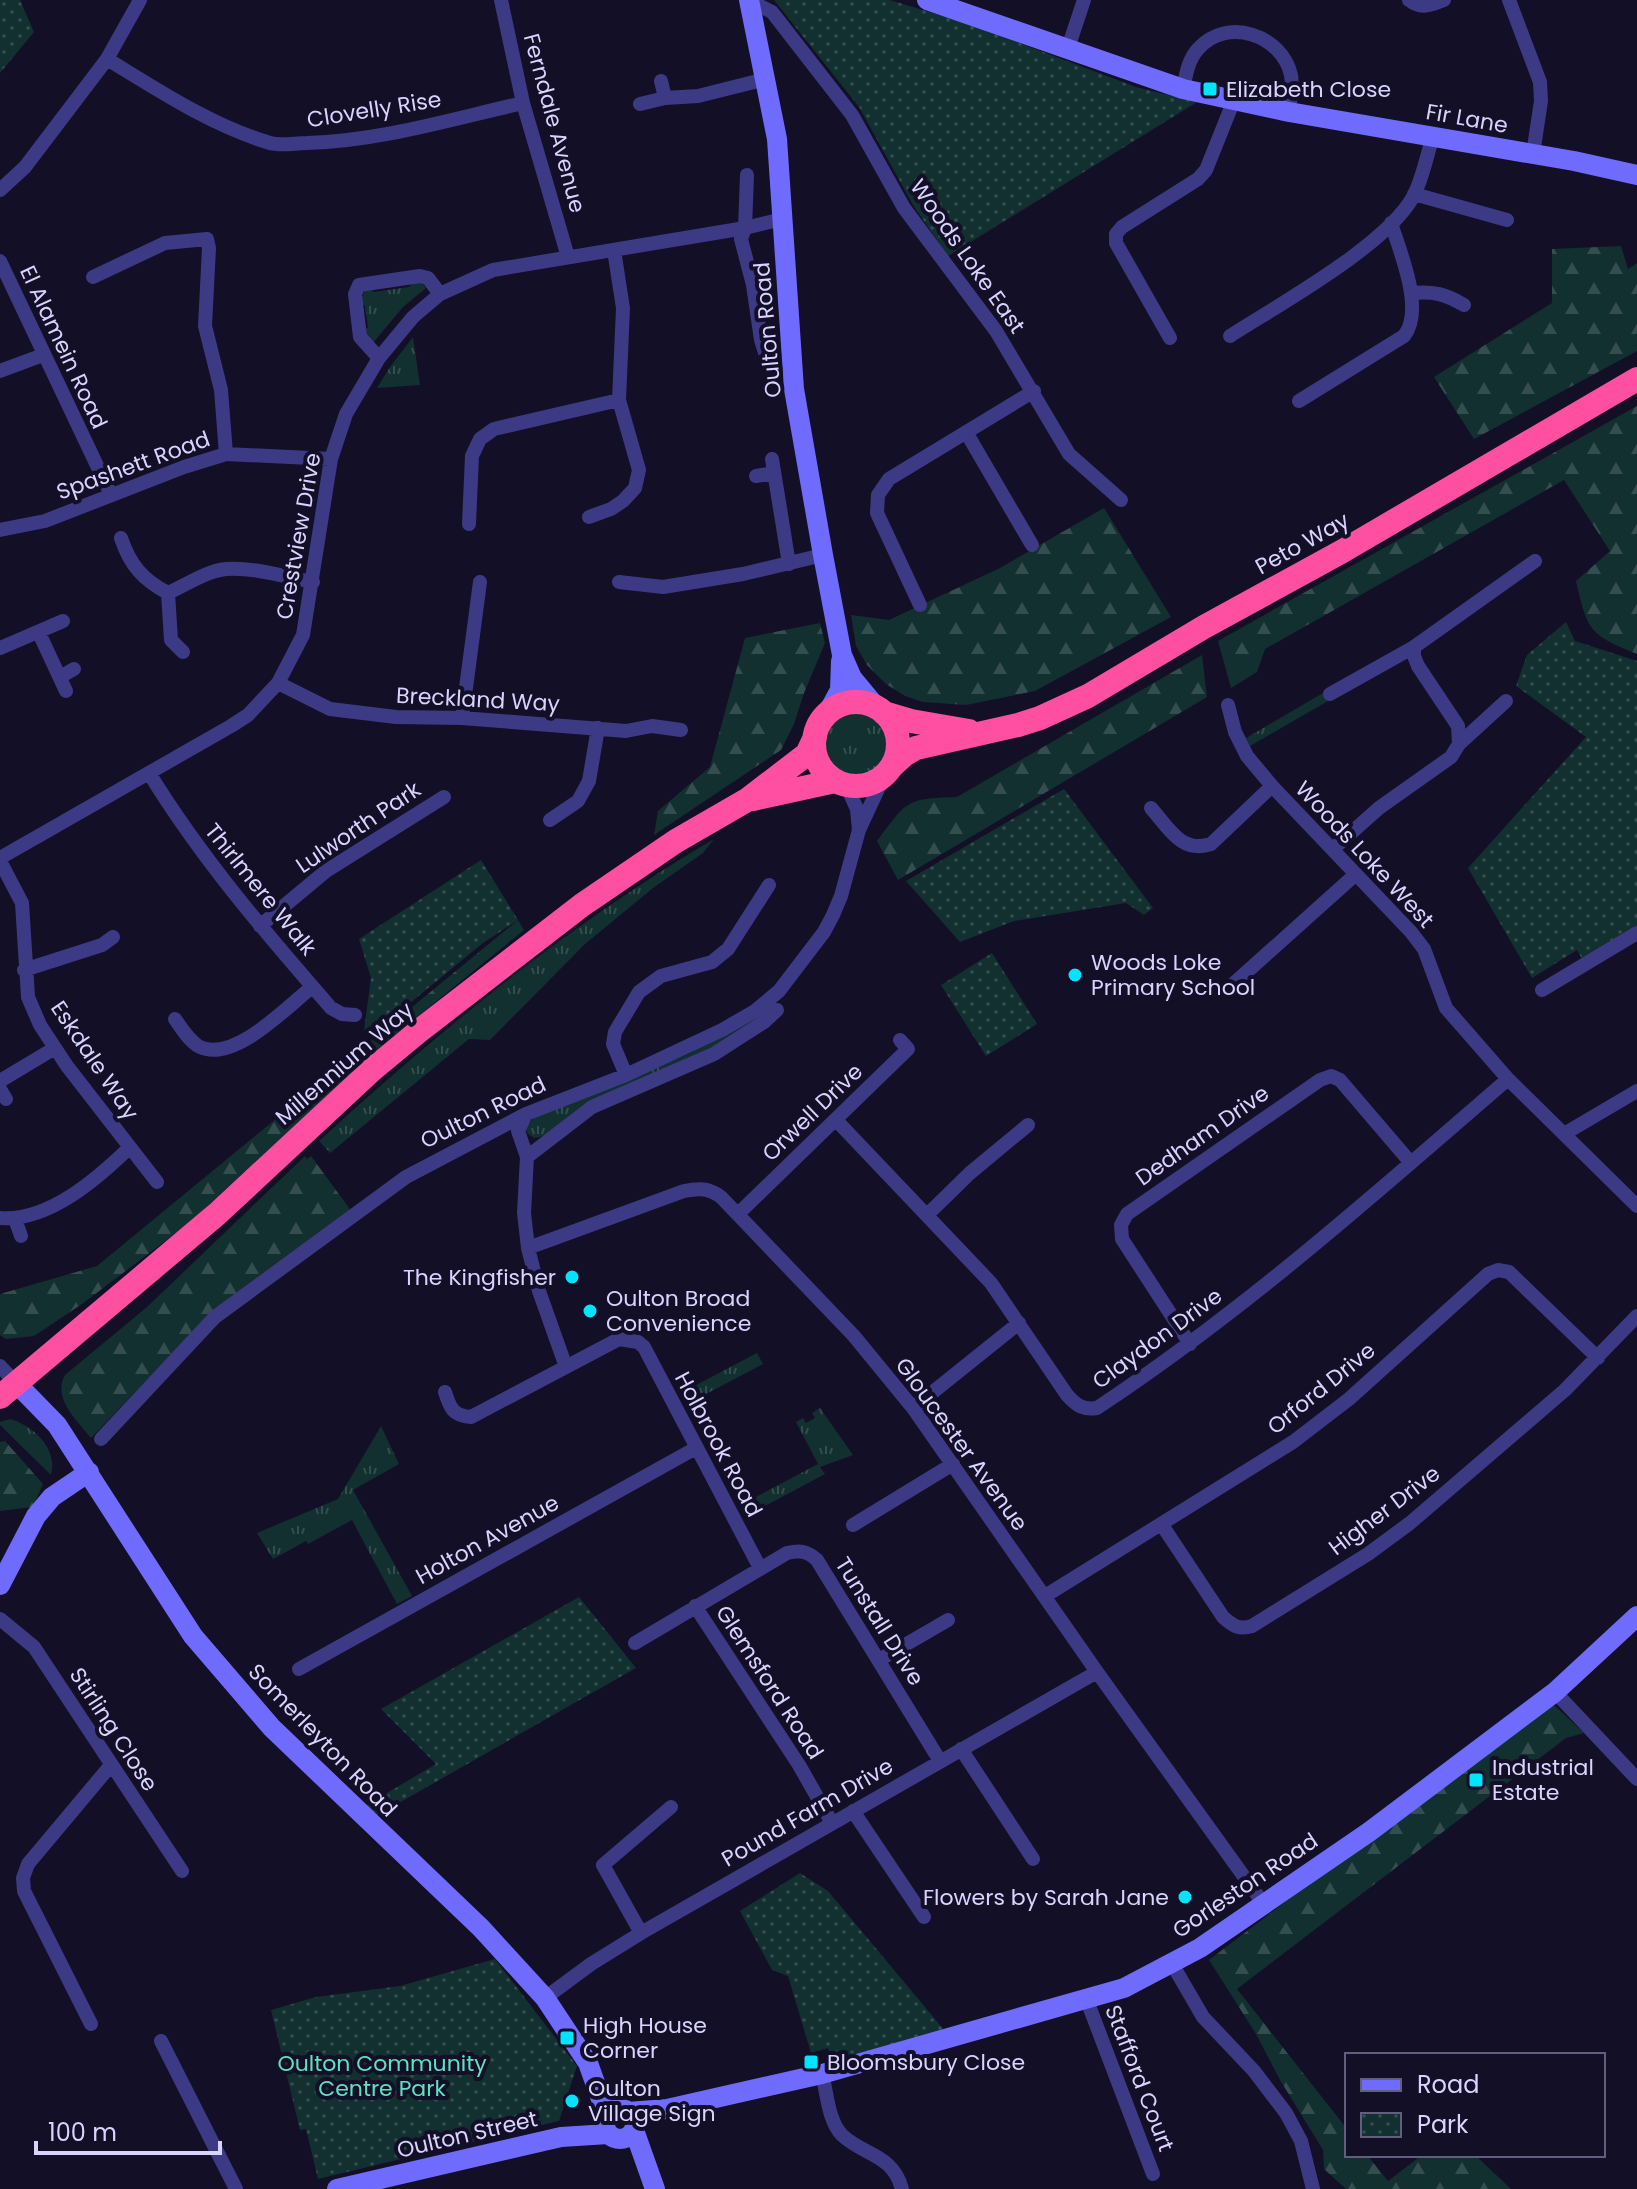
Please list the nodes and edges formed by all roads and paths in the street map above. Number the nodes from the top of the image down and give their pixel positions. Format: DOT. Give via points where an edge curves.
graph roads {
  1 [pos="140,0"];
  2 [pos="501,0"];
  3 [pos="927,0"];
  4 [pos="1084,0"];
  5 [pos="1409,0"];
  6 [pos="1444,0"];
  7 [pos="1509,0"];
  8 [pos="749,2"];
  9 [pos="1068,48"];
  10 [pos="107,59"];
  11 [pos="766,79"];
  12 [pos="661,81"];
  13 [pos="1183,89"];
  14 [pos="665,98"];
  15 [pos="1234,100"];
  16 [pos="523,103"];
  17 [pos="640,104"];
  18 [pos="1289,112"];
  19 [pos="1433,136"];
  20 [pos="1533,154"];
  21 [pos="747,175"];
  22 [pos="1637,175"];
  23 [pos="0,190"];
  24 [pos="1414,194"];
  25 [pos="782,219"];
  26 [pos="1507,220"];
  27 [pos="1391,223"];
  28 [pos="745,228"];
  29 [pos="614,250"];
  30 [pos="568,257"];
  31 [pos="0,261"];
  32 [pos="93,277"];
  33 [pos="1412,293"];
  34 [pos="440,294"];
  35 [pos="1464,305"];
  36 [pos="1230,336"];
  37 [pos="1170,338"];
  38 [pos="43,355"];
  39 [pos="766,356"];
  40 [pos="379,358"];
  41 [pos="0,371"];
  42 [pos="1637,379"];
  43 [pos="1034,391"];
  44 [pos="619,400"];
  45 [pos="1299,401"];
  46 [pos="966,432"];
  47 [pos="226,454"];
  48 [pos="331,459"];
  49 [pos="756,476"];
  50 [pos="111,495"];
  51 [pos="1121,500"];
  52 [pos="589,517"];
  53 [pos="469,524"];
  54 [pos="0,530"];
  55 [pos="121,538"];
  56 [pos="1032,545"];
  57 [pos="823,555"];
  58 [pos="1535,561"];
  59 [pos="789,564"];
  60 [pos="313,582"];
  61 [pos="480,582"];
  62 [pos="619,582"];
  63 [pos="168,593"];
  64 [pos="920,605"];
  65 [pos="63,621"];
  66 [pos="39,633"];
  67 [pos="1414,647"];
  68 [pos="0,648"];
  69 [pos="183,652"];
  70 [pos="842,655"];
  71 [pos="74,669"];
  72 [pos="278,683"];
  73 [pos="1330,694"];
  74 [pos="1506,701"];
  75 [pos="1228,705"];
  76 [pos="880,710"];
  77 [pos="827,714"];
  78 [pos="462,718"];
  79 [pos="598,728"];
  80 [pos="681,730"];
  81 [pos="983,732"];
  82 [pos="815,737"];
  83 [pos="1459,744"];
  84 [pos="889,771"];
  85 [pos="149,773"];
  86 [pos="840,783"];
  87 [pos="1272,786"];
  88 [pos="444,797"];
  89 [pos="747,800"];
  90 [pos="1151,808"];
  91 [pos="550,820"];
  92 [pos="859,830"];
  93 [pos="1333,849"];
  94 [pos="0,860"];
  95 [pos="1356,874"];
  96 [pos="769,885"];
  97 [pos="260,926"];
  98 [pos="1637,933"];
  99 [pos="113,937"];
  100 [pos="24,970"];
  101 [pos="1231,986"];
  102 [pos="312,987"];
  103 [pos="1439,990"];
  104 [pos="1542,990"];
  105 [pos="1425,998"];
  106 [pos="777,1010"];
  107 [pos="355,1015"];
  108 [pos="175,1019"];
  109 [pos="900,1040"];
  110 [pos="55,1048"];
  111 [pos="626,1075"];
  112 [pos="1508,1079"];
  113 [pos="0,1081"];
  114 [pos="1637,1091"];
  115 [pos="526,1114"];
  116 [pos="836,1120"];
  117 [pos="1028,1125"];
  118 [pos="1564,1134"];
  119 [pos="129,1148"];
  120 [pos="527,1157"];
  121 [pos="1411,1163"];
  122 [pos="157,1182"];
  123 [pos="1637,1206"];
  124 [pos="738,1214"];
  125 [pos="928,1214"];
  126 [pos="8,1218"];
  127 [pos="21,1236"];
  128 [pos="528,1248"];
  129 [pos="1637,1316"];
  130 [pos="1019,1323"];
  131 [pos="1190,1344"];
  132 [pos="1598,1358"];
  133 [pos="566,1367"];
  134 [pos="6,1382"];
  135 [pos="445,1392"];
  136 [pos="913,1408"];
  137 [pos="101,1439"];
  138 [pos="696,1448"];
  139 [pos="953,1464"];
  140 [pos="89,1472"];
  141 [pos="853,1525"];
  142 [pos="1162,1525"];
  143 [pos="760,1568"];
  144 [pos="0,1585"];
  145 [pos="1045,1596"];
  146 [pos="695,1606"];
  147 [pos="1637,1616"];
  148 [pos="0,1619"];
  149 [pos="948,1620"];
  150 [pos="635,1643"];
  151 [pos="879,1660"];
  152 [pos="299,1669"];
  153 [pos="1097,1672"];
  154 [pos="1555,1692"];
  155 [pos="961,1749"];
  156 [pos="940,1761"];
  157 [pos="111,1765"];
  158 [pos="1637,1779"];
  159 [pos="671,1807"];
  160 [pos="853,1811"];
  161 [pos="832,1823"];
  162 [pos="1033,1859"];
  163 [pos="182,1871"];
  164 [pos="1263,1903"];
  165 [pos="924,1917"];
  166 [pos="641,1933"];
  167 [pos="1171,1962"];
  168 [pos="545,1998"];
  169 [pos="1086,1998"];
  170 [pos="91,2024"];
  171 [pos="161,2041"];
  172 [pos="822,2074"];
  173 [pos="620,2123"];
  174 [pos="1153,2174"];
  175 [pos="236,2189"];
  176 [pos="337,2189"];
  177 [pos="655,2189"];
  178 [pos="902,2189"];
  179 [pos="1313,2189"];
  1 -- 10 [label="street"];
  2 -- 16 [label="street, Ferndale Avenue"];
  3 -- 9 [label="main road, Fir Lane"];
  4 -- 9 [label="street"];
  5 -- 6 [label="street" via="1426,7"];
  7 -- 20 [label="street" via="1540,82"];
  8 -- 11 [label="main road, Oulton Road"];
  8 -- 43 [label="street, Woods Loke East" via="772,12 852,115 904,208"];
  9 -- 13 [label="main road, Fir Lane"];
  10 -- 16 [label="street, Clovelly Rise" via="172,98 273,144 379,135"];
  10 -- 23 [label="street" via="25,167"];
  11 -- 14 [label="street" via="698,96"];
  11 -- 25 [label="main road, Oulton Road" via="777,139"];
  12 -- 14 [label="street"];
  13 -- 15 [label="main road, Fir Lane"];
  13 -- 18 [label="street" via="1190,61 1204,44 1226,33 1252,34 1275,47 1286,61 1292,86"];
  14 -- 17 [label="street"];
  15 -- 18 [label="main road, Fir Lane"];
  15 -- 37 [label="street" via="1206,170 1116,234 1116,243"];
  16 -- 30 [label="street, Ferndale Avenue"];
  18 -- 19 [label="main road, Fir Lane"];
  19 -- 20 [label="main road, Fir Lane"];
  19 -- 24 [label="street"];
  20 -- 22 [label="main road, Fir Lane"];
  21 -- 28 [label="street"];
  24 -- 26 [label="street"];
  24 -- 27 [label="street"];
  25 -- 28 [label="street, Crestview Drive"];
  25 -- 57 [label="main road, Oulton Road" via="794,389"];
  27 -- 33 [label="street"];
  27 -- 36 [label="street" via="1365,247"];
  28 -- 29 [label="street, Crestview Drive"];
  28 -- 39 [label="street" via="741,239 753,285 754,342"];
  29 -- 30 [label="street, Crestview Drive"];
  29 -- 44 [label="street" via="623,308"];
  30 -- 34 [label="street, Crestview Drive" via="493,270"];
  31 -- 38 [label="street, El Alamein Road"];
  32 -- 47 [label="street" via="165,243 207,239 205,326 221,390"];
  33 -- 35 [label="street" via="1435,291"];
  33 -- 45 [label="street" via="1411,323 1404,336"];
  34 -- 40 [label="street, Crestview Drive"];
  34 -- 40 [label="street" via="420,276 359,285 355,294 360,337"];
  38 -- 41 [label="street"];
  38 -- 50 [label="street, El Alamein Road"];
  40 -- 48 [label="street, Crestview Drive" via="346,414"];
  42 -- 81 [label="highway, Peto Way" via="1088,696 1040,718"];
  43 -- 46 [label="street"];
  43 -- 51 [label="street, Woods Loke East" via="1069,454"];
  44 -- 52 [label="street" via="639,470 635,488 614,516"];
  44 -- 53 [label="street" via="494,429 480,439 472,456"];
  46 -- 56 [label="street"];
  46 -- 64 [label="street" via="889,479 878,495 877,513"];
  47 -- 48 [label="street, Spashett Road"];
  47 -- 50 [label="street, Spashett Road"];
  48 -- 60 [label="street, Crestview Drive"];
  49 -- 59 [label="street" via="773,466"];
  50 -- 54 [label="street, Spashett Road" via="45,521"];
  55 -- 63 [label="street" via="149,583"];
  57 -- 59 [label="street"];
  57 -- 70 [label="main road, Oulton Road"];
  58 -- 67 [label="street"];
  59 -- 62 [label="street" via="663,587"];
  60 -- 63 [label="street" via="225,569"];
  60 -- 72 [label="street, Crestview Drive" via="303,635"];
  61 -- 78 [label="street"];
  63 -- 69 [label="street" via="165,643"];
  65 -- 66 [label="street"];
  66 -- 68 [label="street"];
  66 -- 71 [label="street" via="63,684"];
  67 -- 73 [label="street"];
  67 -- 83 [label="street" via="1418,666 1458,726"];
  70 -- 76 [label="main road, Oulton Road" via="857,686"];
  70 -- 77 [label="main road, Oulton Road" via="840,690"];
  72 -- 78 [label="street, Breckland Way" via="330,709"];
  72 -- 85 [label="street, Crestview Drive" via="248,715"];
  74 -- 83 [label="street"];
  75 -- 87 [label="street, Woods Loke West" via="1247,756"];
  76 -- 77 [label="highway" via="866,703 845,703"];
  76 -- 81 [label="highway, Peto Way"];
  76 -- 84 [label="highway" via="897,732 897,755"];
  77 -- 82 [label="highway"];
  78 -- 79 [label="street, Breckland Way"];
  79 -- 80 [label="street, Breckland Way"];
  79 -- 91 [label="street" via="589,781 578,801"];
  81 -- 84 [label="highway, Peto Way" via="916,748"];
  82 -- 86 [label="highway" via="816,757 827,775"];
  82 -- 89 [label="highway, Millennium Way" via="807,754"];
  83 -- 93 [label="street" via="1451,757 1379,808"];
  84 -- 86 [label="highway" via="866,786"];
  84 -- 92 [label="street, Oulton Road"];
  85 -- 94 [label="street, Crestview Drive"];
  85 -- 97 [label="street, Thirlmere Walk" via="190,838"];
  86 -- 89 [label="highway, Millennium Way"];
  86 -- 92 [label="street, Oulton Road" via="857,809"];
  87 -- 90 [label="street" via="1211,844 1201,847 1181,841"];
  87 -- 93 [label="street, Woods Loke West"];
  88 -- 97 [label="street, Lulworth Park" via="326,871"];
  89 -- 134 [label="highway, Millennium Way" via="582,905 419,1031 217,1214"];
  92 -- 111 [label="street, Oulton Road" via="833,915 779,991 722,1030"];
  93 -- 95 [label="street, Woods Loke West"];
  94 -- 100 [label="street, Eskdale Way" via="22,903"];
  95 -- 101 [label="street"];
  95 -- 103 [label="street, Woods Loke West" via="1424,949"];
  96 -- 111 [label="street" via="728,949 712,962 661,976 639,992 613,1044"];
  97 -- 102 [label="street, Thirlmere Walk"];
  98 -- 104 [label="street"];
  99 -- 100 [label="street"];
  100 -- 110 [label="street, Eskdale Way" via="28,997"];
  102 -- 107 [label="street, Thirlmere Walk" via="331,1008"];
  102 -- 108 [label="street" via="240,1044 216,1051 182,1039"];
  103 -- 105 [label="street"];
  103 -- 112 [label="street, Woods Loke West" via="1446,1008"];
  106 -- 120 [label="street" via="714,1054 592,1107"];
  109 -- 116 [label="street, Orwell Drive" via="908,1049"];
  110 -- 113 [label="street"];
  110 -- 119 [label="street, Eskdale Way"];
  111 -- 115 [label="street, Oulton Road"];
  112 -- 118 [label="street, Woods Loke West"];
  112 -- 121 [label="street, Claydon Drive"];
  114 -- 118 [label="street"];
  115 -- 120 [label="street" via="518,1131"];
  115 -- 137 [label="street, Oulton Road" via="406,1177 215,1317"];
  116 -- 124 [label="street, Orwell Drive"];
  116 -- 125 [label="street, Claydon Drive"];
  117 -- 125 [label="street"];
  118 -- 123 [label="street, Woods Loke West"];
  119 -- 122 [label="street, Eskdale Way"];
  119 -- 126 [label="street" via="77,1191"];
  120 -- 128 [label="street"];
  121 -- 131 [label="street, Claydon Drive"];
  121 -- 131 [label="street, Dedham Drive" via="1331,1076 1127,1214 1122,1239"];
  124 -- 128 [label="street, Gloucester Avenue" via="713,1191 699,1188"];
  124 -- 136 [label="street, Gloucester Avenue" via="854,1336"];
  125 -- 130 [label="street, Claydon Drive" via="991,1283"];
  126 -- 127 [label="street"];
  128 -- 133 [label="street"];
  129 -- 132 [label="street, Higher Drive"];
  130 -- 131 [label="street, Claydon Drive" via="1067,1395 1086,1410 1097,1408"];
  130 -- 136 [label="street"];
  132 -- 142 [label="street, Orford Drive" via="1509,1272 1498,1270 1293,1442"];
  132 -- 142 [label="street, Higher Drive" via="1410,1523 1252,1626 1233,1626 1223,1617"];
  133 -- 135 [label="street" via="471,1417 456,1414"];
  133 -- 138 [label="street, Holbrook Road" via="619,1339 638,1342"];
  134 -- 140 [label="main road, Somerleyton Road" via="57,1425"];
  136 -- 139 [label="street, Gloucester Avenue"];
  138 -- 143 [label="street, Holbrook Road"];
  138 -- 152 [label="street, Holton Avenue"];
  139 -- 141 [label="street"];
  139 -- 145 [label="street, Gloucester Avenue"];
  140 -- 144 [label="main road" via="52,1497 36,1516"];
  140 -- 168 [label="main road, Somerleyton Road" via="193,1636 263,1717 481,1928"];
  142 -- 145 [label="street, Orford Drive"];
  143 -- 146 [label="street, Tunstall Drive"];
  143 -- 151 [label="street, Tunstall Drive" via="787,1553 802,1551 814,1557"];
  145 -- 153 [label="street, Gloucester Avenue"];
  146 -- 150 [label="street, Tunstall Drive"];
  146 -- 161 [label="street, Glemsford Road"];
  147 -- 154 [label="main road, Gorleston Road"];
  148 -- 157 [label="street, Stirling Close" via="34,1647"];
  149 -- 151 [label="street"];
  151 -- 156 [label="street, Tunstall Drive"];
  153 -- 155 [label="street, Pound Farm Drive"];
  153 -- 164 [label="street, Gloucester Avenue"];
  154 -- 158 [label="street"];
  154 -- 164 [label="main road, Gorleston Road" via="1369,1832"];
  155 -- 156 [label="street, Pound Farm Drive"];
  155 -- 162 [label="street"];
  156 -- 160 [label="street, Pound Farm Drive"];
  157 -- 163 [label="street, Stirling Close"];
  157 -- 170 [label="street" via="28,1864 23,1878 24,1891 76,2007"];
  159 -- 166 [label="street" via="603,1865"];
  160 -- 161 [label="street, Pound Farm Drive"];
  160 -- 165 [label="street"];
  161 -- 166 [label="street, Pound Farm Drive"];
  164 -- 167 [label="main road, Gorleston Road"];
  166 -- 168 [label="street, Pound Farm Drive"];
  167 -- 169 [label="main road, Gorleston Road" via="1124,1988"];
  167 -- 179 [label="street" via="1203,2017 1286,2113 1301,2141"];
  168 -- 173 [label="main road, Somerleyton Road"];
  169 -- 172 [label="main road, Gorleston Road"];
  169 -- 174 [label="street, Stafford Court"];
  171 -- 175 [label="street"];
  172 -- 173 [label="main road, Gorleston Road"];
  172 -- 178 [label="street" via="836,2127 893,2167"];
  173 -- 176 [label="main road, Oulton Street"];
  173 -- 177 [label="main road, Somerleyton Road"];
}
